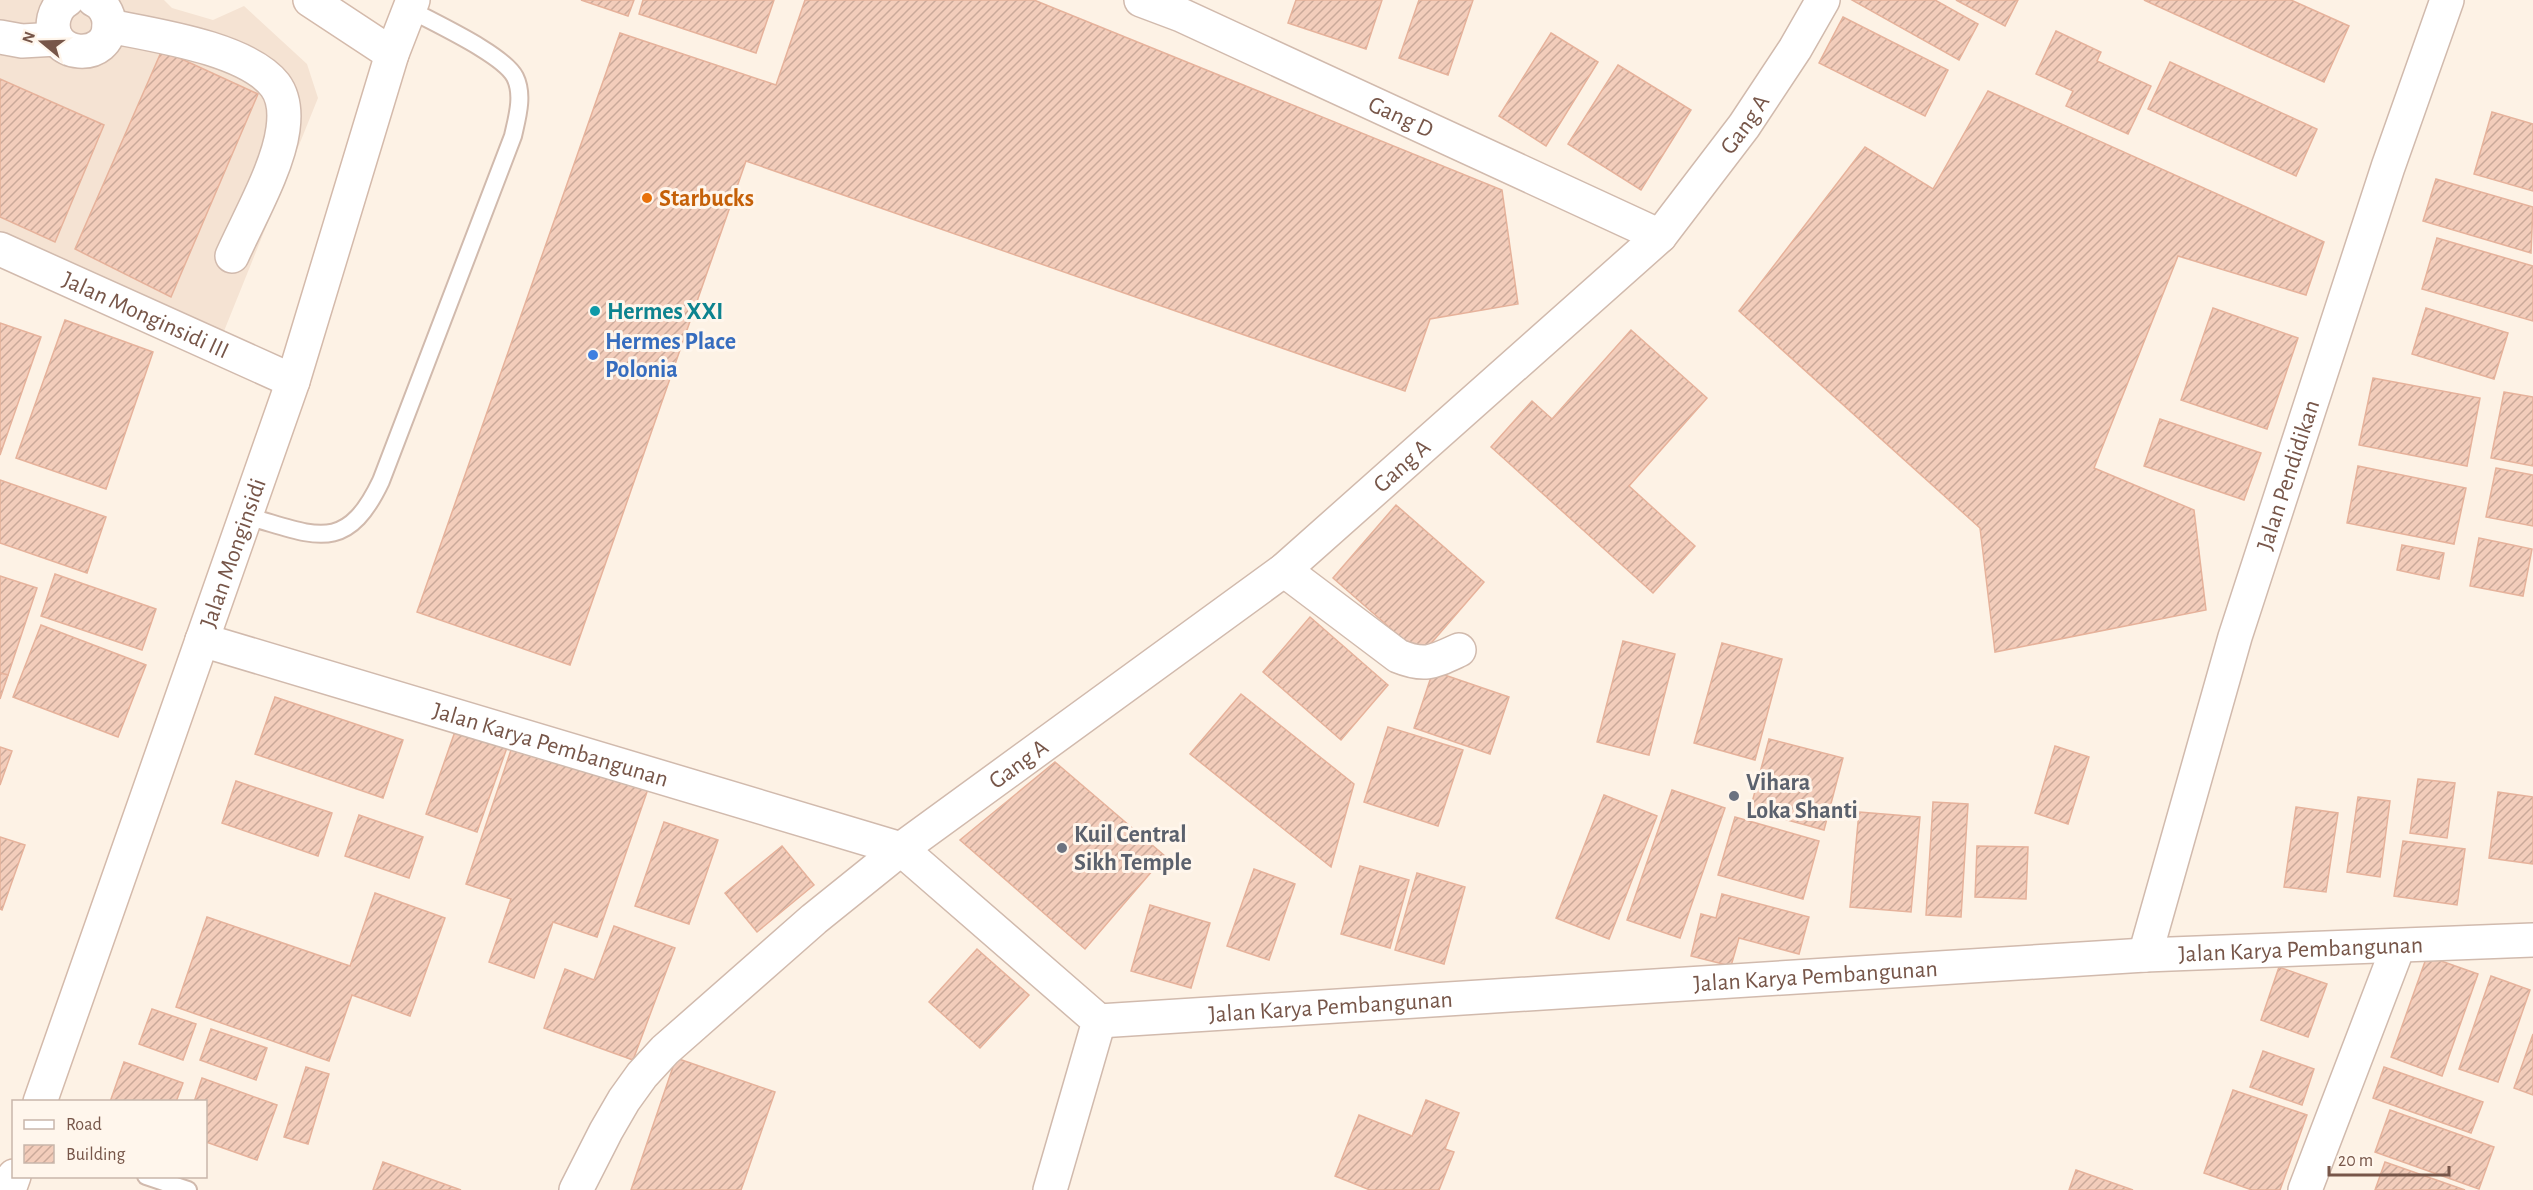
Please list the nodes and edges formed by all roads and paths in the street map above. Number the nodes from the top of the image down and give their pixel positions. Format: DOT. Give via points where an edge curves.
graph roads {
  1 [pos="67,0"];
  2 [pos="310,0"];
  3 [pos="1141,0"];
  4 [pos="1822,0"];
  5 [pos="2447,0"];
  6 [pos="405,3"];
  7 [pos="1184,8"];
  8 [pos="109,10"];
  9 [pos="0,37"];
  10 [pos="57,39"];
  11 [pos="392,54"];
  12 [pos="1660,236"];
  13 [pos="0,249"];
  14 [pos="232,256"];
  15 [pos="293,381"];
  16 [pos="246,516"];
  17 [pos="1284,570"];
  18 [pos="202,640"];
  19 [pos="1459,650"];
  20 [pos="901,849"];
  21 [pos="2533,940"];
  22 [pos="2398,947"];
  23 [pos="2145,955"];
  24 [pos="1099,1021"];
  25 [pos="40,1100"];
  26 [pos="152,1178"];
  27 [pos="188,1190"];
  28 [pos="576,1190"];
  29 [pos="1050,1190"];
  30 [pos="2305,1190"];
  1 -- 10 [label="street" via="54,15"];
  2 -- 11 [label="street"];
  3 -- 7 [label="street, Gang D"];
  4 -- 12 [label="street, Gang A" via="1744,126"];
  5 -- 23 [label="street, Jalan Pendidikan" via="2388,167 2235,637"];
  6 -- 11 [label="street, Jalan Monginsidi"];
  6 -- 16 [label="lane" via="495,57 515,77 520,94 513,136 371,502 350,526 325,534"];
  7 -- 12 [label="street, Gang D"];
  8 -- 10 [label="street" via="104,42 91,51 68,50"];
  8 -- 14 [label="street" via="253,67 276,86 281,98 283,130 270,171"];
  9 -- 10 [label="street" via="22,41"];
  11 -- 15 [label="street, Jalan Monginsidi"];
  12 -- 17 [label="street, Gang A"];
  13 -- 15 [label="street, Jalan Monginsidi III"];
  15 -- 16 [label="street, Jalan Monginsidi"];
  16 -- 18 [label="street, Jalan Monginsidi"];
  17 -- 19 [label="street" via="1398,656 1414,663 1432,663"];
  17 -- 20 [label="street, Gang A"];
  18 -- 20 [label="street, Jalan Karya Pembangunan"];
  18 -- 25 [label="street, Jalan Monginsidi"];
  20 -- 24 [label="street"];
  20 -- 28 [label="street, Gang A" via="814,919 665,1050 624,1100"];
  21 -- 22 [label="street, Jalan Karya Pembangunan"];
  22 -- 23 [label="street, Jalan Karya Pembangunan"];
  22 -- 30 [label="street"];
  23 -- 24 [label="street, Jalan Karya Pembangunan"];
  24 -- 29 [label="street"];
  26 -- 27 [label="lane"];
}
